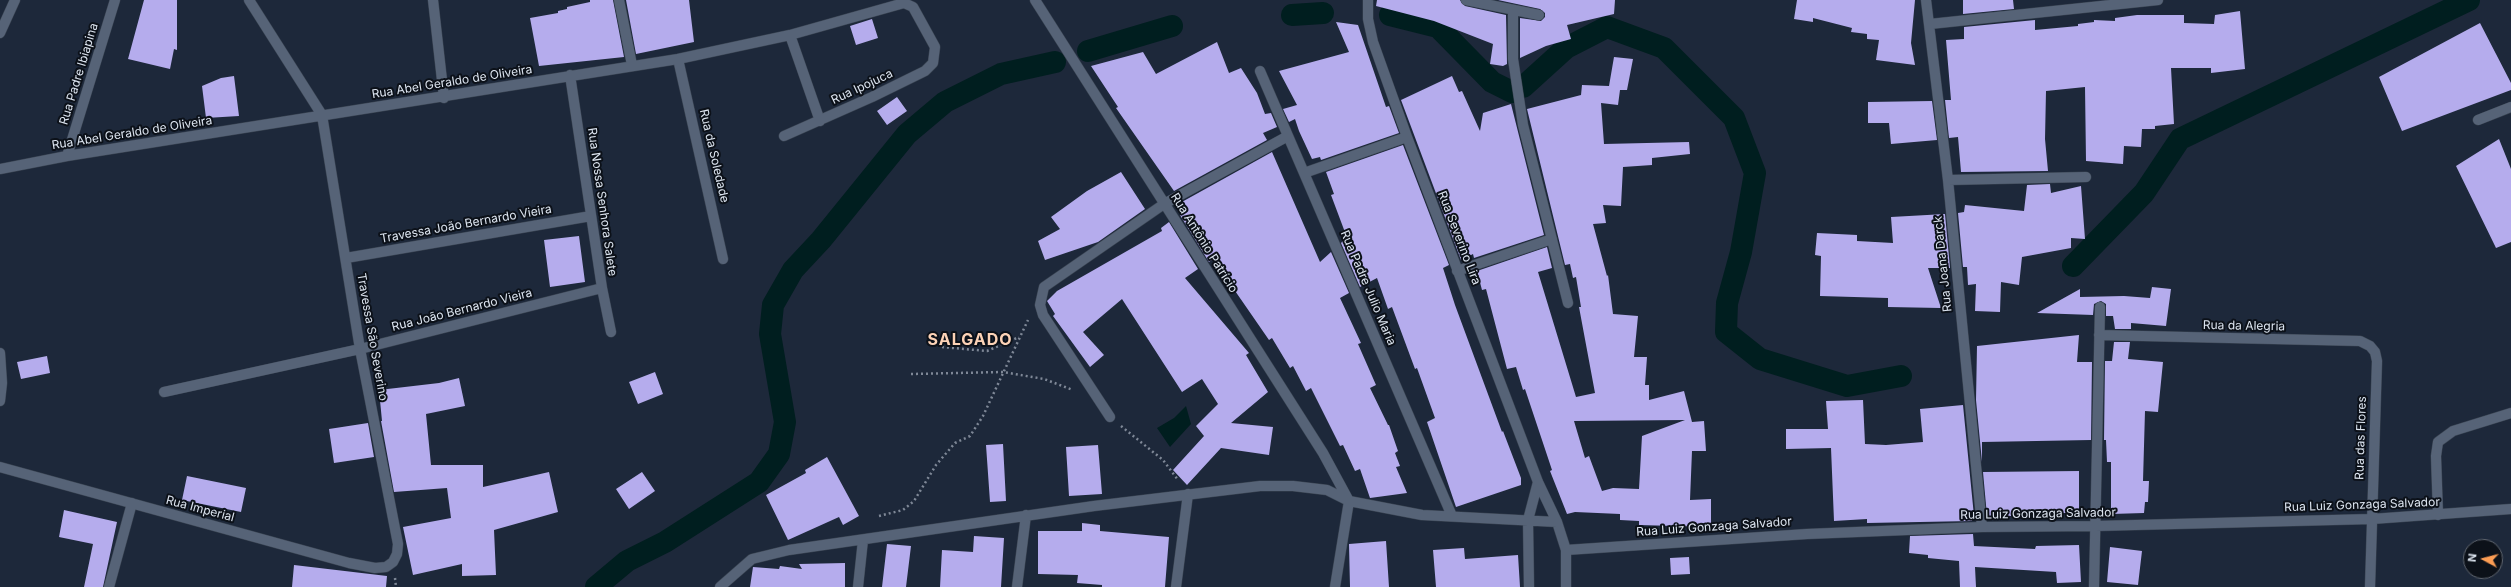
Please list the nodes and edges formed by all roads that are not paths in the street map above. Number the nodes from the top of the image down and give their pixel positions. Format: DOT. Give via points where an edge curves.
graph roads {
  1 [pos="15,0"];
  2 [pos="115,0"];
  3 [pos="249,0"];
  4 [pos="433,0"];
  5 [pos="619,0"];
  6 [pos="1035,0"];
  7 [pos="1368,0"];
  8 [pos="1466,0"];
  9 [pos="1926,0"];
  10 [pos="2158,0"];
  11 [pos="1513,10"];
  12 [pos="1539,15"];
  13 [pos="1930,24"];
  14 [pos="0,33"];
  15 [pos="790,35"];
  16 [pos="935,47"];
  17 [pos="678,59"];
  18 [pos="632,65"];
  19 [pos="1260,71"];
  20 [pos="570,75"];
  21 [pos="444,98"];
  22 [pos="2511,107"];
  23 [pos="322,115"];
  24 [pos="2478,120"];
  25 [pos="820,122"];
  26 [pos="784,136"];
  27 [pos="1288,136"];
  28 [pos="1407,137"];
  29 [pos="67,156"];
  30 [pos="0,169"];
  31 [pos="1304,173"];
  32 [pos="2086,177"];
  33 [pos="1948,180"];
  34 [pos="1164,204"];
  35 [pos="591,216"];
  36 [pos="1552,239"];
  37 [pos="346,258"];
  38 [pos="723,259"];
  39 [pos="1457,271"];
  40 [pos="602,288"];
  41 [pos="1568,303"];
  42 [pos="2100,307"];
  43 [pos="611,332"];
  44 [pos="2099,335"];
  45 [pos="360,348"];
  46 [pos="0,353"];
  47 [pos="2377,361"];
  48 [pos="164,392"];
  49 [pos="0,401"];
  50 [pos="2511,413"];
  51 [pos="1110,417"];
  52 [pos="0,467"];
  53 [pos="1538,482"];
  54 [pos="1188,494"];
  55 [pos="1349,501"];
  56 [pos="132,503"];
  57 [pos="2511,509"];
  58 [pos="1026,515"];
  59 [pos="1452,516"];
  60 [pos="2438,516"];
  61 [pos="2372,519"];
  62 [pos="1528,520"];
  63 [pos="1557,522"];
  64 [pos="1982,526"];
  65 [pos="2096,526"];
  66 [pos="863,540"];
  67 [pos="1566,550"];
  68 [pos="393,562"];
  69 [pos="109,587"];
  70 [pos="720,587"];
  71 [pos="858,587"];
  72 [pos="1017,587"];
  73 [pos="1176,587"];
  74 [pos="1336,587"];
  75 [pos="1529,587"];
  76 [pos="1566,587"];
  77 [pos="2094,587"];
  78 [pos="2370,587"];
  1 -- 14 [label="street"];
  2 -- 29 [label="street, Rua Padre Ibiapina"];
  3 -- 23 [label="street"];
  4 -- 21 [label="street"];
  5 -- 18 [label="street"];
  6 -- 34 [label="street, Rua Antônio Patrício"];
  7 -- 28 [label="street, Rua Severino Lira" via="1368,19 1373,42"];
  8 -- 11 [label="street"];
  9 -- 13 [label="street, Rua Joana Darck"];
  10 -- 13 [label="street"];
  11 -- 12 [label="street"];
  11 -- 36 [label="street" via="1513,59 1523,125"];
  13 -- 33 [label="street, Rua Joana Darck"];
  15 -- 16 [label="street, Rua Abel Geraldo de Oliveira" via="904,3 914,7"];
  15 -- 17 [label="street, Rua Abel Geraldo de Oliveira"];
  15 -- 25 [label="street"];
  16 -- 25 [label="street, Rua Ipojuca" via="934,63 924,71"];
  17 -- 18 [label="street, Rua Abel Geraldo de Oliveira"];
  17 -- 38 [label="street, Rua da Soledade"];
  18 -- 20 [label="street, Rua Abel Geraldo de Oliveira"];
  19 -- 27 [label="street, Rua Padre Julio Maria"];
  20 -- 21 [label="street, Rua Abel Geraldo de Oliveira"];
  20 -- 35 [label="street, Rua Nossa Senhora Salete"];
  21 -- 23 [label="street, Rua Abel Geraldo de Oliveira"];
  22 -- 24 [label="street"];
  23 -- 29 [label="street, Rua Abel Geraldo de Oliveira"];
  23 -- 37 [label="street, Travessa São Severino"];
  25 -- 26 [label="street, Rua Ipojuca"];
  27 -- 31 [label="street, Rua Padre Julio Maria"];
  27 -- 34 [label="street"];
  28 -- 31 [label="street"];
  28 -- 39 [label="street, Rua Severino Lira"];
  29 -- 30 [label="street, Rua Abel Geraldo de Oliveira"];
  31 -- 59 [label="street, Rua Padre Julio Maria"];
  32 -- 33 [label="street"];
  33 -- 64 [label="street, Rua Joana Darck"];
  34 -- 51 [label="street" via="1044,287 1040,297 1043,315"];
  34 -- 55 [label="street, Rua Antônio Patrício" via="1323,453"];
  35 -- 37 [label="street, Travessa João Bernardo Vieira"];
  35 -- 40 [label="street, Rua Nossa Senhora Salete"];
  36 -- 39 [label="street"];
  36 -- 41 [label="street"];
  37 -- 45 [label="street, Travessa São Severino"];
  39 -- 53 [label="street, Rua Severino Lira"];
  40 -- 43 [label="street, Rua Nossa Senhora Salete"];
  40 -- 45 [label="street, Rua João Bernardo Vieira"];
  42 -- 44 [label="street"];
  44 -- 47 [label="street, Rua da Alegria" via="2360,341 2375,352"];
  44 -- 65 [label="street"];
  45 -- 48 [label="street, Rua João Bernardo Vieira"];
  45 -- 68 [label="street, Travessa São Severino" via="398,544"];
  46 -- 49 [label="street"];
  47 -- 61 [label="street, Rua das Flores"];
  50 -- 60 [label="street" via="2453,432 2438,442"];
  52 -- 56 [label="street, Rua Imperial"];
  53 -- 62 [label="street"];
  53 -- 63 [label="street, Rua Severino Lira"];
  54 -- 55 [label="street" via="1260,486 1293,486 1327,490"];
  54 -- 58 [label="street"];
  54 -- 73 [label="street"];
  55 -- 59 [label="street" via="1403,513"];
  55 -- 74 [label="street"];
  56 -- 68 [label="street, Rua Imperial" via="349,563 375,568 386,567"];
  56 -- 69 [label="street"];
  57 -- 60 [label="street, Rua Luiz Gonzaga Salvador"];
  58 -- 66 [label="street"];
  58 -- 72 [label="street"];
  59 -- 62 [label="street"];
  60 -- 61 [label="street, Rua Luiz Gonzaga Salvador"];
  61 -- 65 [label="street, Rua Luiz Gonzaga Salvador"];
  61 -- 78 [label="street, Rua das Flores"];
  62 -- 63 [label="street"];
  62 -- 75 [label="street"];
  63 -- 67 [label="street, Rua Severino Lira"];
  64 -- 65 [label="street, Rua Luiz Gonzaga Salvador"];
  64 -- 67 [label="street, Rua Luiz Gonzaga Salvador" via="1807,534"];
  65 -- 77 [label="street"];
  66 -- 70 [label="street" via="788,550 752,559"];
  66 -- 71 [label="street"];
  67 -- 76 [label="street, Rua Severino Lira"];
}
